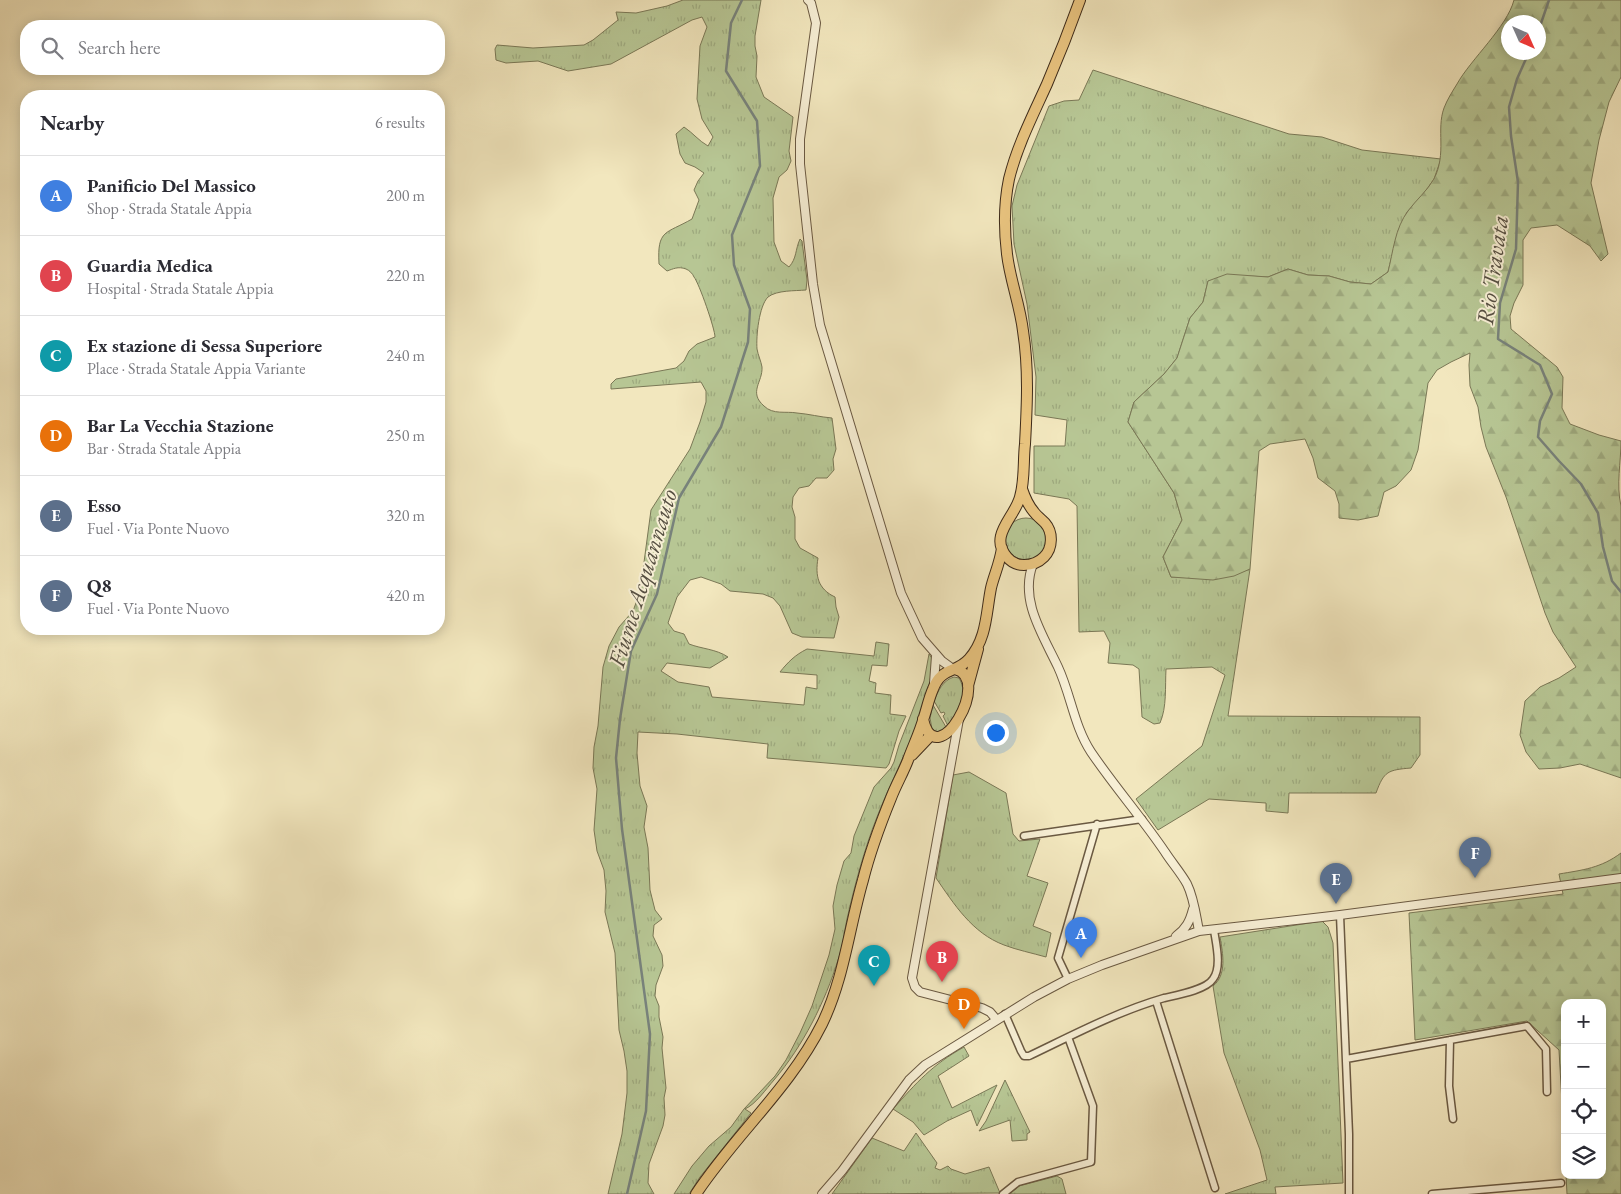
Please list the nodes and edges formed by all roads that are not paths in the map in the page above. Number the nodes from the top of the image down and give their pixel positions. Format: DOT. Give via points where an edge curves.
graph roads {
  1 [pos="808,0"];
  2 [pos="1080,0"];
  3 [pos="1022,489"];
  4 [pos="1039,518"];
  5 [pos="1010,520"];
  6 [pos="1002,548"];
  7 [pos="1018,564"];
  8 [pos="1033,564"];
  9 [pos="996,573"];
  10 [pos="1029,588"];
  11 [pos="980,641"];
  12 [pos="936,656"];
  13 [pos="954,669"];
  14 [pos="933,687"];
  15 [pos="968,687"];
  16 [pos="923,719"];
  17 [pos="959,719"];
  18 [pos="936,736"];
  19 [pos="953,750"];
  20 [pos="907,762"];
  21 [pos="1142,819"];
  22 [pos="1097,824"];
  23 [pos="1024,836"];
  24 [pos="1621,878"];
  25 [pos="1194,905"];
  26 [pos="1340,915"];
  27 [pos="1214,930"];
  28 [pos="1199,931"];
  29 [pos="1168,942"];
  30 [pos="1068,979"];
  31 [pos="1156,1001"];
  32 [pos="1005,1014"];
  33 [pos="996,1019"];
  34 [pos="1068,1037"];
  35 [pos="1450,1040"];
  36 [pos="1346,1059"];
  37 [pos="1547,1092"];
  38 [pos="1453,1119"];
  39 [pos="1561,1183"];
  40 [pos="1215,1188"];
  41 [pos="696,1194"];
  42 [pos="822,1194"];
  43 [pos="1003,1194"];
  44 [pos="1349,1194"];
  45 [pos="1432,1194"];
  1 -- 12 [label="street" via="816,23 800,139 800,164 820,325 901,593 922,638"];
  2 -- 3 [label="main road" via="1020,145 1004,209 1007,254 1027,364 1028,402"];
  3 -- 4 [label="main road" via="1026,502"];
  3 -- 5 [label="main road"];
  4 -- 5 [label="main road" via="1023,514"];
  4 -- 8 [label="main road" via="1050,530 1050,546 1047,554"];
  5 -- 6 [label="main road" via="1000,536"];
  6 -- 7 [label="main road" via="1009,559"];
  6 -- 9 [label="main road"];
  7 -- 8 [label="main road"];
  7 -- 9 [label="main road" via="1007,564"];
  7 -- 10 [label="street"];
  8 -- 10 [label="street"];
  9 -- 11 [label="main road"];
  10 -- 21 [label="street" via="1035,619 1060,671 1080,730 1100,764"];
  11 -- 13 [label="main road" via="967,662"];
  11 -- 15 [label="main road"];
  12 -- 13 [label="street"];
  12 -- 14 [label="street"];
  13 -- 14 [label="main road" via="942,675"];
  13 -- 15 [label="main road" via="964,673"];
  14 -- 16 [label="main road"];
  15 -- 17 [label="main road"];
  16 -- 18 [label="main road" via="927,730"];
  16 -- 20 [label="main road"];
  17 -- 18 [label="main road" via="950,731"];
  17 -- 19 [label="street"];
  18 -- 19 [label="street" via="945,738"];
  18 -- 20 [label="main road"];
  19 -- 33 [label="street" via="912,978 914,987 920,992 982,1008"];
  20 -- 41 [label="main road" via="876,835 837,987 821,1026 785,1082"];
  21 -- 22 [label="street"];
  21 -- 25 [label="street" via="1187,884"];
  22 -- 23 [label="street"];
  22 -- 30 [label="street" via="1058,958"];
  24 -- 26 [label="street"];
  25 -- 28 [label="street"];
  25 -- 29 [label="street" via="1184,931"];
  26 -- 27 [label="street"];
  26 -- 36 [label="street"];
  27 -- 28 [label="street"];
  27 -- 31 [label="street" via="1217,962 1212,982"];
  28 -- 29 [label="street"];
  29 -- 30 [label="street"];
  30 -- 32 [label="street"];
  31 -- 34 [label="street" via="1109,1017"];
  31 -- 40 [label="street"];
  32 -- 33 [label="street"];
  32 -- 34 [label="street" via="1024,1056"];
  33 -- 42 [label="street" via="925,1065 909,1080"];
  34 -- 43 [label="street" via="1093,1106 1091,1162 1018,1182"];
  35 -- 36 [label="street"];
  35 -- 37 [label="street" via="1527,1026 1546,1049"];
  35 -- 38 [label="street" via="1449,1086"];
  36 -- 44 [label="street"];
  39 -- 45 [label="street"];
}
